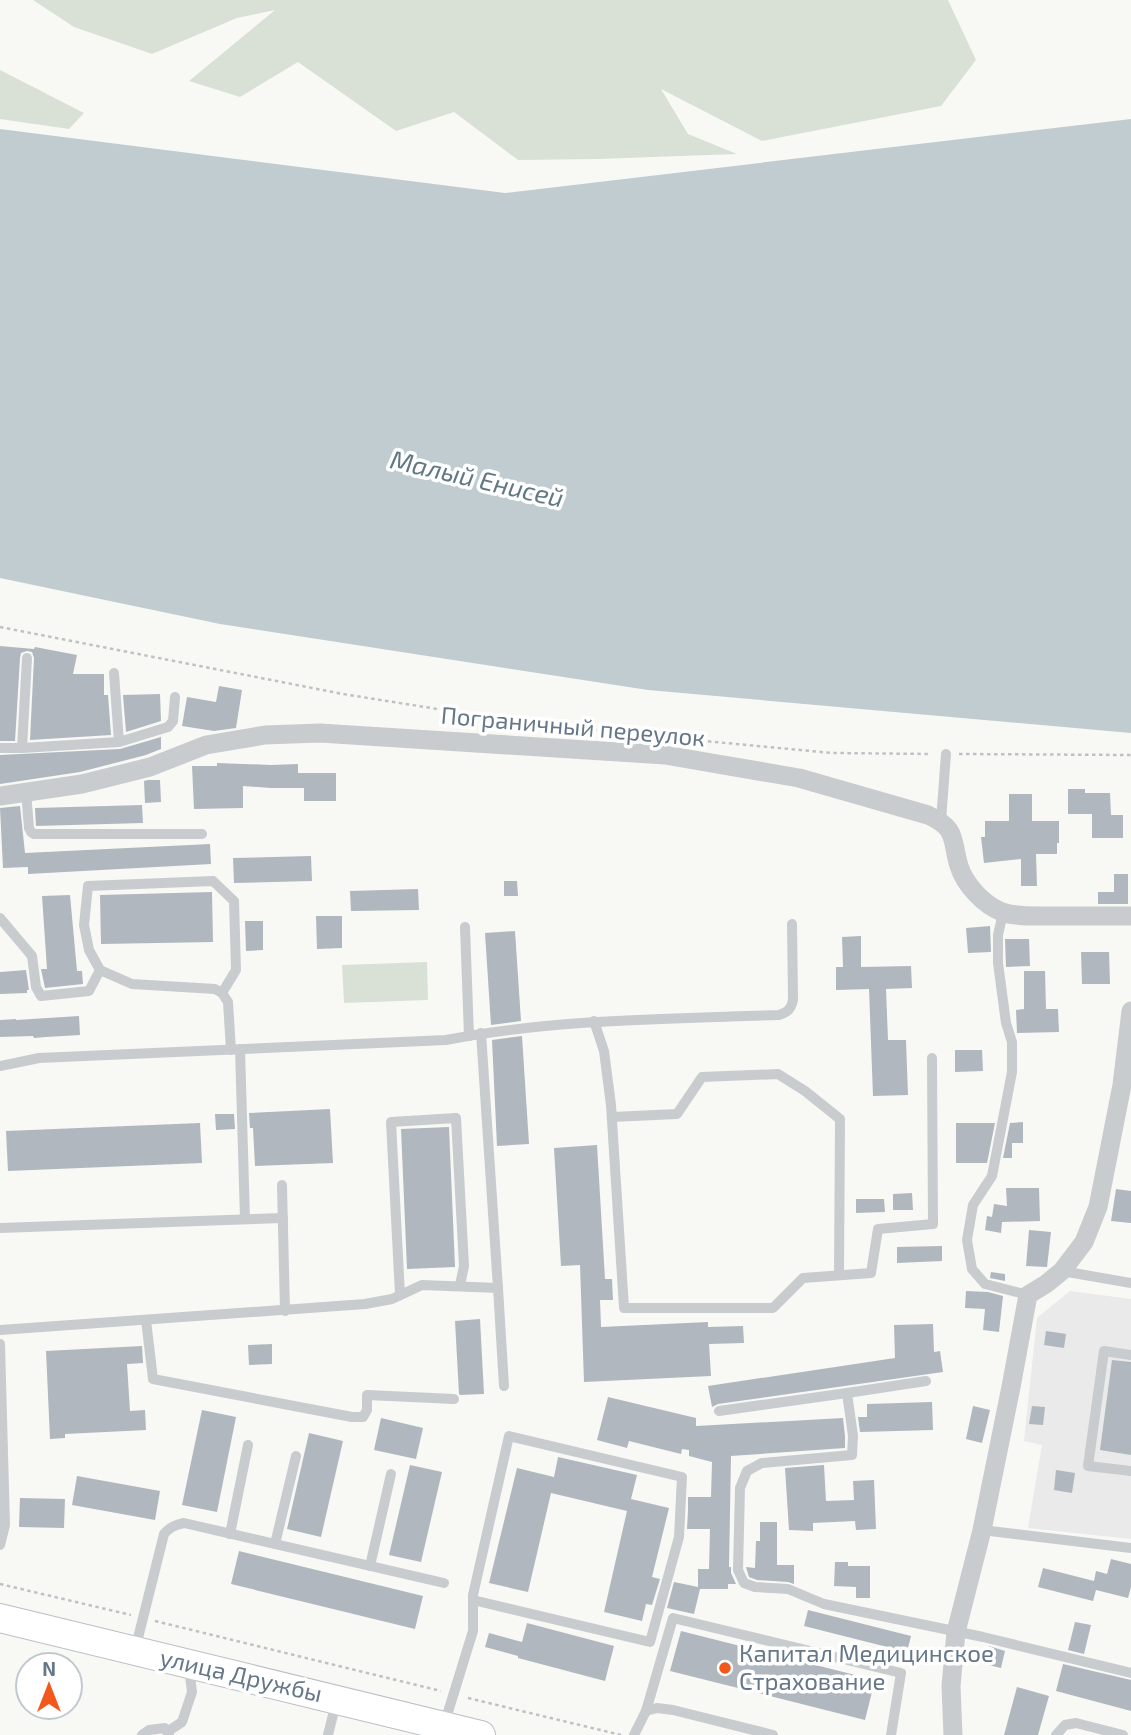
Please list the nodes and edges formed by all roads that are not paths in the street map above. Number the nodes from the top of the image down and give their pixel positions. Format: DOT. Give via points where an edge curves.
graph roads {
  1 [pos="27,659"];
  2 [pos="114,673"];
  3 [pos="175,697"];
  4 [pos="119,742"];
  5 [pos="0,748"];
  6 [pos="22,748"];
  7 [pos="946,754"];
  8 [pos="26,792"];
  9 [pos="0,796"];
  10 [pos="942,821"];
  11 [pos="201,834"];
  12 [pos="1003,913"];
  13 [pos="1131,916"];
  14 [pos="0,918"];
  15 [pos="792,924"];
  16 [pos="465,927"];
  17 [pos="100,970"];
  18 [pos="222,993"];
  19 [pos="1131,1011"];
  20 [pos="594,1021"];
  21 [pos="481,1033"];
  22 [pos="469,1036"];
  23 [pos="236,1049"];
  24 [pos="932,1058"];
  25 [pos="0,1066"];
  26 [pos="612,1117"];
  27 [pos="282,1185"];
  28 [pos="283,1218"];
  29 [pos="245,1219"];
  30 [pos="0,1228"];
  31 [pos="1062,1271"];
  32 [pos="839,1275"];
  33 [pos="1131,1283"];
  34 [pos="460,1285"];
  35 [pos="498,1288"];
  36 [pos="400,1295"];
  37 [pos="1028,1295"];
  38 [pos="285,1311"];
  39 [pos="146,1320"];
  40 [pos="0,1330"];
  41 [pos="0,1344"];
  42 [pos="1131,1355"];
  43 [pos="926,1381"];
  44 [pos="504,1386"];
  45 [pos="847,1393"];
  46 [pos="454,1399"];
  47 [pos="719,1411"];
  48 [pos="248,1445"];
  49 [pos="296,1456"];
  50 [pos="1131,1471"];
  51 [pos="391,1474"];
  52 [pos="982,1530"];
  53 [pos="230,1534"];
  54 [pos="275,1544"];
  55 [pos="0,1545"];
  56 [pos="1131,1548"];
  57 [pos="370,1566"];
  58 [pos="444,1583"];
  59 [pos="473,1600"];
  60 [pos="0,1618"];
  61 [pos="956,1632"];
  62 [pos="135,1651"];
  63 [pos="188,1664"];
  64 [pos="1131,1673"];
  65 [pos="337,1699"];
  66 [pos="646,1711"];
  67 [pos="444,1726"];
  68 [pos="168,1734"];
  69 [pos="142,1735"];
  70 [pos="328,1735"];
  71 [pos="481,1735"];
  72 [pos="634,1735"];
  73 [pos="773,1735"];
  74 [pos="891,1735"];
  75 [pos="953,1735"];
  76 [pos="1056,1735"];
  77 [pos="1123,1735"];
  1 -- 6 [label="lane"];
  2 -- 4 [label="lane"];
  3 -- 4 [label="lane" via="169,727"];
  4 -- 6 [label="lane"];
  5 -- 6 [label="lane"];
  7 -- 10 [label="lane"];
  8 -- 9 [label="street, Пограничный переулок"];
  8 -- 10 [label="street, Пограничный переулок" via="150,767 206,745 265,735 320,733 665,755 799,778"];
  8 -- 11 [label="lane" via="29,828 34,834"];
  10 -- 12 [label="street" via="951,832 966,881"];
  12 -- 13 [label="street"];
  12 -- 37 [label="lane" via="998,963 1012,1042 1012,1072 992,1176 973,1205 967,1240 972,1269 985,1284"];
  14 -- 17 [label="lane" via="32,956 41,996 89,991"];
  15 -- 20 [label="lane" via="793,1000 786,1013"];
  16 -- 22 [label="lane"];
  17 -- 18 [label="lane" via="132,984"];
  17 -- 18 [label="lane" via="89,950 84,925 88,886 212,881 234,901 236,970"];
  18 -- 23 [label="lane" via="228,1002"];
  19 -- 31 [label="street" via="1098,1207 1084,1242"];
  20 -- 21 [label="lane"];
  20 -- 26 [label="lane" via="604,1051"];
  21 -- 22 [label="lane"];
  21 -- 35 [label="lane"];
  22 -- 23 [label="lane"];
  23 -- 25 [label="lane" via="39,1058"];
  23 -- 29 [label="lane"];
  24 -- 32 [label="lane" via="933,1224 878,1229 871,1273"];
  26 -- 32 [label="lane" via="677,1114 702,1077 778,1074 805,1091 840,1119"];
  26 -- 32 [label="lane" via="624,1308 773,1308 803,1278"];
  27 -- 28 [label="lane"];
  28 -- 29 [label="lane"];
  28 -- 38 [label="lane"];
  29 -- 30 [label="lane"];
  31 -- 33 [label="lane"];
  31 -- 37 [label="street"];
  34 -- 35 [label="lane"];
  34 -- 36 [label="lane" via="422,1285"];
  34 -- 36 [label="lane" via="464,1266 456,1118 391,1122"];
  35 -- 44 [label="lane"];
  36 -- 38 [label="lane" via="365,1304"];
  37 -- 52 [label="street"];
  38 -- 39 [label="lane"];
  39 -- 40 [label="lane"];
  39 -- 46 [label="lane" via="153,1379 352,1417 362,1417 367,1410 367,1395"];
  41 -- 55 [label="lane" via="5,1525"];
  42 -- 50 [label="lane" via="1104,1351 1088,1466"];
  43 -- 45 [label="lane"];
  45 -- 47 [label="lane"];
  45 -- 61 [label="lane" via="852,1455 762,1463 747,1471 740,1488 738,1570 744,1583 755,1587 788,1590 824,1604"];
  48 -- 53 [label="lane"];
  49 -- 54 [label="lane"];
  51 -- 57 [label="lane"];
  52 -- 56 [label="lane"];
  52 -- 61 [label="street"];
  53 -- 54 [label="lane"];
  53 -- 62 [label="lane" via="184,1523 164,1534"];
  54 -- 57 [label="lane"];
  57 -- 58 [label="lane"];
  59 -- 59 [label="lane" via="509,1436 682,1477 679,1537 650,1642"];
  59 -- 67 [label="lane" via="473,1630"];
  60 -- 62 [label="main road, улица Дружбы"];
  61 -- 64 [label="lane"];
  61 -- 75 [label="street"];
  62 -- 63 [label="main road, улица Дружбы"];
  63 -- 65 [label="main road, улица Дружбы"];
  63 -- 68 [label="lane" via="192,1692 182,1722"];
  65 -- 67 [label="main road, улица Дружбы"];
  65 -- 70 [label="lane"];
  66 -- 72 [label="lane"];
  66 -- 73 [label="lane" via="673,1710"];
  66 -- 74 [label="lane" via="673,1618 901,1673"];
  67 -- 71 [label="main road, улица Дружбы"];
  68 -- 69 [label="lane" via="165,1728"];
  76 -- 77 [label="lane" via="1065,1725 1076,1723"];
}
